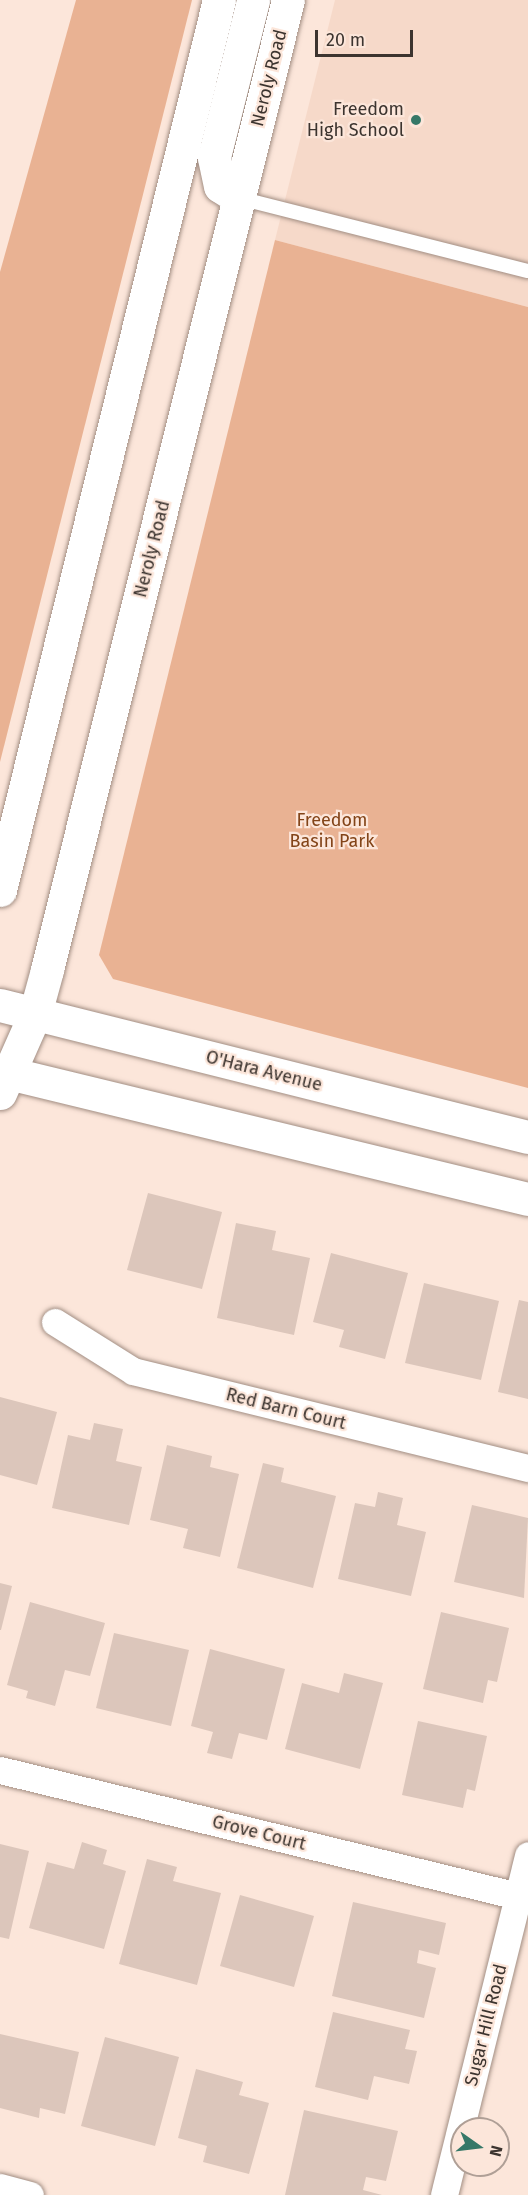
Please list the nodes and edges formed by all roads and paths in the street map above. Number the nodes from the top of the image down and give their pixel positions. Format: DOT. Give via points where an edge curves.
graph roads {
  1 [pos="219,0"];
  2 [pos="252,0"];
  3 [pos="288,0"];
  4 [pos="239,198"];
  5 [pos="528,271"];
  6 [pos="0,890"];
  7 [pos="0,1005"];
  8 [pos="35,1014"];
  9 [pos="4,1079"];
  10 [pos="528,1137"];
  11 [pos="528,1199"];
  12 [pos="55,1322"];
  13 [pos="528,1468"];
  14 [pos="0,1770"];
  15 [pos="528,1856"];
  16 [pos="518,1896"];
  17 [pos="0,2187"];
  18 [pos="30,2195"];
  19 [pos="444,2195"];
  1 -- 6 [label="street"];
  2 -- 4 [label="street" via="214,157 220,186"];
  3 -- 4 [label="street, Neroly Road"];
  4 -- 5 [label="lane"];
  4 -- 8 [label="street, Neroly Road"];
  7 -- 8 [label="street, O'Hara Avenue"];
  8 -- 9 [label="street, Neroly Road"];
  8 -- 10 [label="street, O'Hara Avenue"];
  9 -- 11 [label="street"];
  12 -- 13 [label="street, Red Barn Court" via="133,1371"];
  14 -- 16 [label="street, Grove Court"];
  15 -- 16 [label="street, Sugar Hill Road"];
  16 -- 19 [label="street, Sugar Hill Road"];
  17 -- 18 [label="street"];
}
